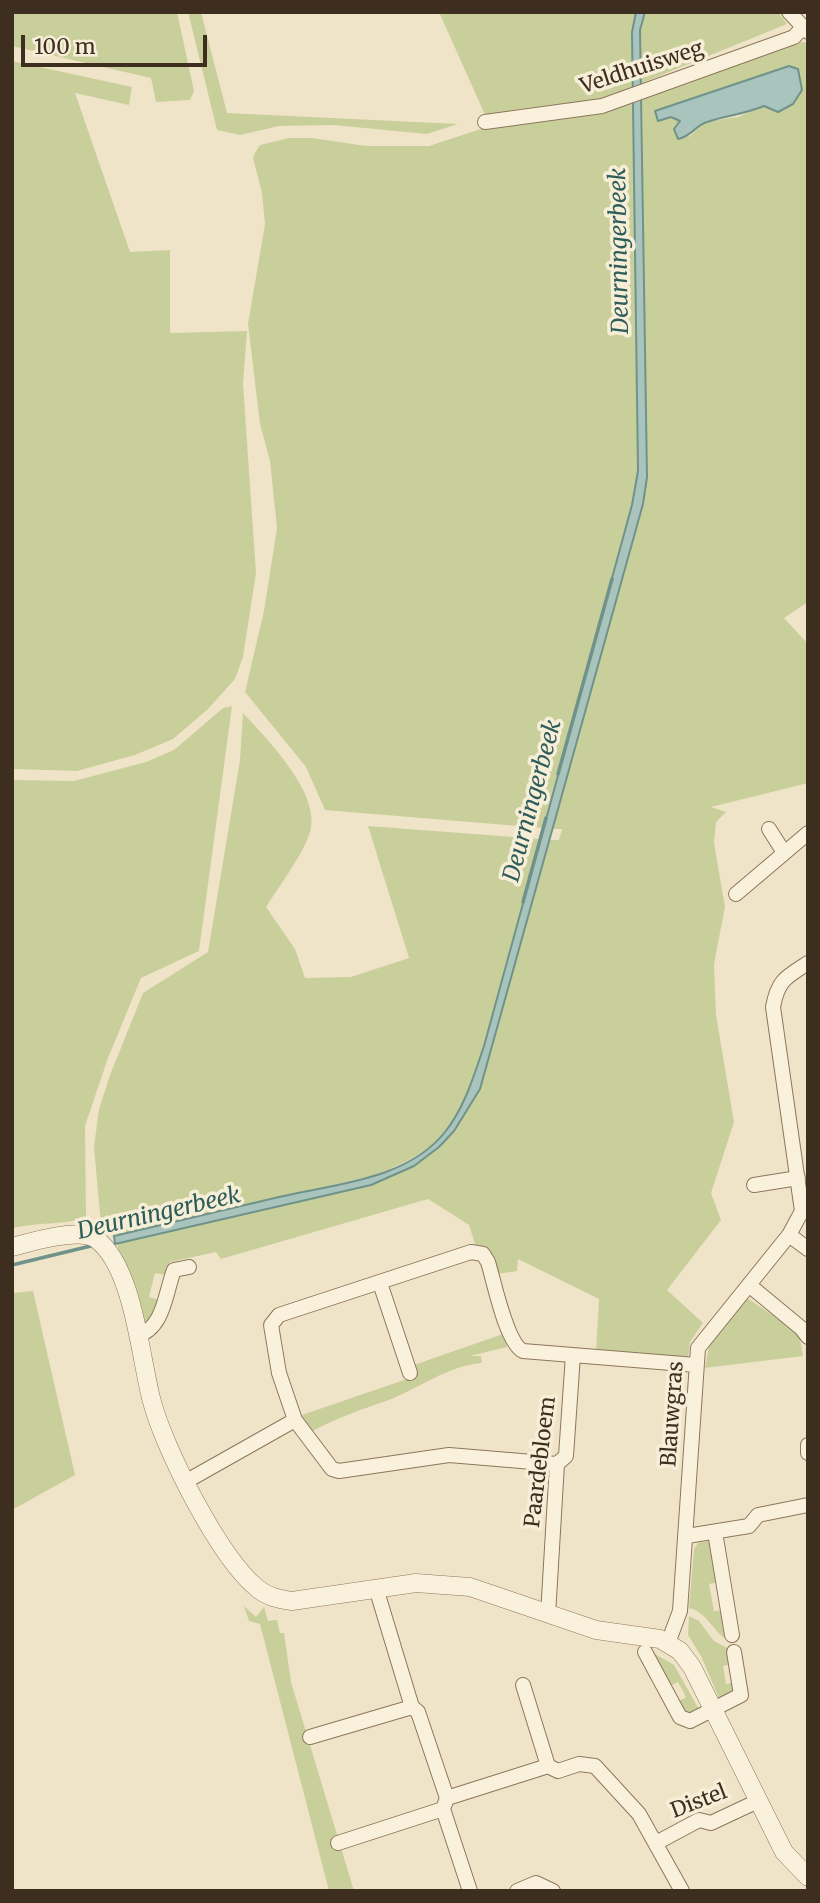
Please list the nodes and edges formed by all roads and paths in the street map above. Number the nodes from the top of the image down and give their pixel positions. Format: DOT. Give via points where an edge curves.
graph roads {
  1 [pos="789,12"];
  2 [pos="806,29"];
  3 [pos="485,122"];
  4 [pos="769,828"];
  5 [pos="808,833"];
  6 [pos="783,851"];
  7 [pos="736,894"];
  8 [pos="808,963"];
  9 [pos="798,1178"];
  10 [pos="754,1185"];
  11 [pos="789,1235"];
  12 [pos="12,1247"];
  13 [pos="808,1249"];
  14 [pos="189,1267"];
  15 [pos="380,1283"];
  16 [pos="749,1285"];
  17 [pos="136,1336"];
  18 [pos="808,1337"];
  19 [pos="573,1355"];
  20 [pos="696,1365"];
  21 [pos="410,1373"];
  22 [pos="295,1420"];
  23 [pos="808,1445"];
  24 [pos="808,1452"];
  25 [pos="557,1464"];
  26 [pos="185,1482"];
  27 [pos="808,1507"];
  28 [pos="715,1532"];
  29 [pos="687,1536"];
  30 [pos="376,1588"];
  31 [pos="548,1615"];
  32 [pos="732,1635"];
  33 [pos="668,1643"];
  34 [pos="645,1652"];
  35 [pos="734,1652"];
  36 [pos="523,1685"];
  37 [pos="412,1707"];
  38 [pos="712,1710"];
  39 [pos="310,1737"];
  40 [pos="548,1766"];
  41 [pos="758,1801"];
  42 [pos="445,1803"];
  43 [pos="338,1843"];
  44 [pos="656,1843"];
  45 [pos="808,1877"];
  46 [pos="470,1891"];
  47 [pos="517,1891"];
  48 [pos="552,1891"];
  49 [pos="682,1891"];
  1 -- 2 [label="street"];
  2 -- 3 [label="street, Veldhuisweg" via="626,99 587,110"];
  4 -- 6 [label="street"];
  5 -- 6 [label="street"];
  6 -- 7 [label="street"];
  8 -- 9 [label="street, Blauwgras" via="776,989 773,1007"];
  9 -- 10 [label="street"];
  9 -- 11 [label="street, Blauwgras" via="802,1211"];
  11 -- 13 [label="street"];
  11 -- 16 [label="street, Blauwgras"];
  12 -- 17 [label="street" via="73,1234 93,1237 125,1285"];
  14 -- 17 [label="street" via="174,1270 158,1321"];
  15 -- 19 [label="street" via="471,1252 483,1254 517,1348"];
  15 -- 21 [label="street"];
  15 -- 22 [label="street" via="274,1320 279,1373"];
  16 -- 18 [label="street"];
  16 -- 20 [label="street, Blauwgras" via="702,1339"];
  17 -- 26 [label="street" via="159,1427"];
  19 -- 20 [label="street"];
  19 -- 25 [label="street, Paardebloem" via="566,1456"];
  20 -- 29 [label="street, Blauwgras"];
  22 -- 25 [label="street" via="332,1469 339,1471 449,1455"];
  22 -- 26 [label="street"];
  23 -- 24 [label="street"];
  25 -- 31 [label="street, Paardebloem"];
  26 -- 30 [label="street" via="236,1564 268,1595 308,1600"];
  27 -- 28 [label="street" via="758,1515 749,1526"];
  28 -- 29 [label="street"];
  28 -- 32 [label="street"];
  29 -- 33 [label="street, Blauwgras" via="680,1611"];
  30 -- 31 [label="street" via="416,1583 470,1587"];
  30 -- 37 [label="street"];
  31 -- 33 [label="street" via="596,1630"];
  33 -- 38 [label="street" via="687,1658"];
  34 -- 38 [label="street" via="680,1717 690,1721"];
  35 -- 38 [label="street" via="741,1695"];
  36 -- 40 [label="street"];
  37 -- 39 [label="street"];
  37 -- 42 [label="street" via="418,1712"];
  38 -- 41 [label="street"];
  40 -- 42 [label="street"];
  40 -- 44 [label="street" via="558,1771 579,1764 595,1766 639,1814"];
  41 -- 44 [label="street, Distel" via="711,1823 699,1821"];
  41 -- 45 [label="street" via="791,1862"];
  42 -- 43 [label="street"];
  42 -- 46 [label="street"];
  44 -- 49 [label="street"];
  47 -- 48 [label="street" via="536,1884"];
}
